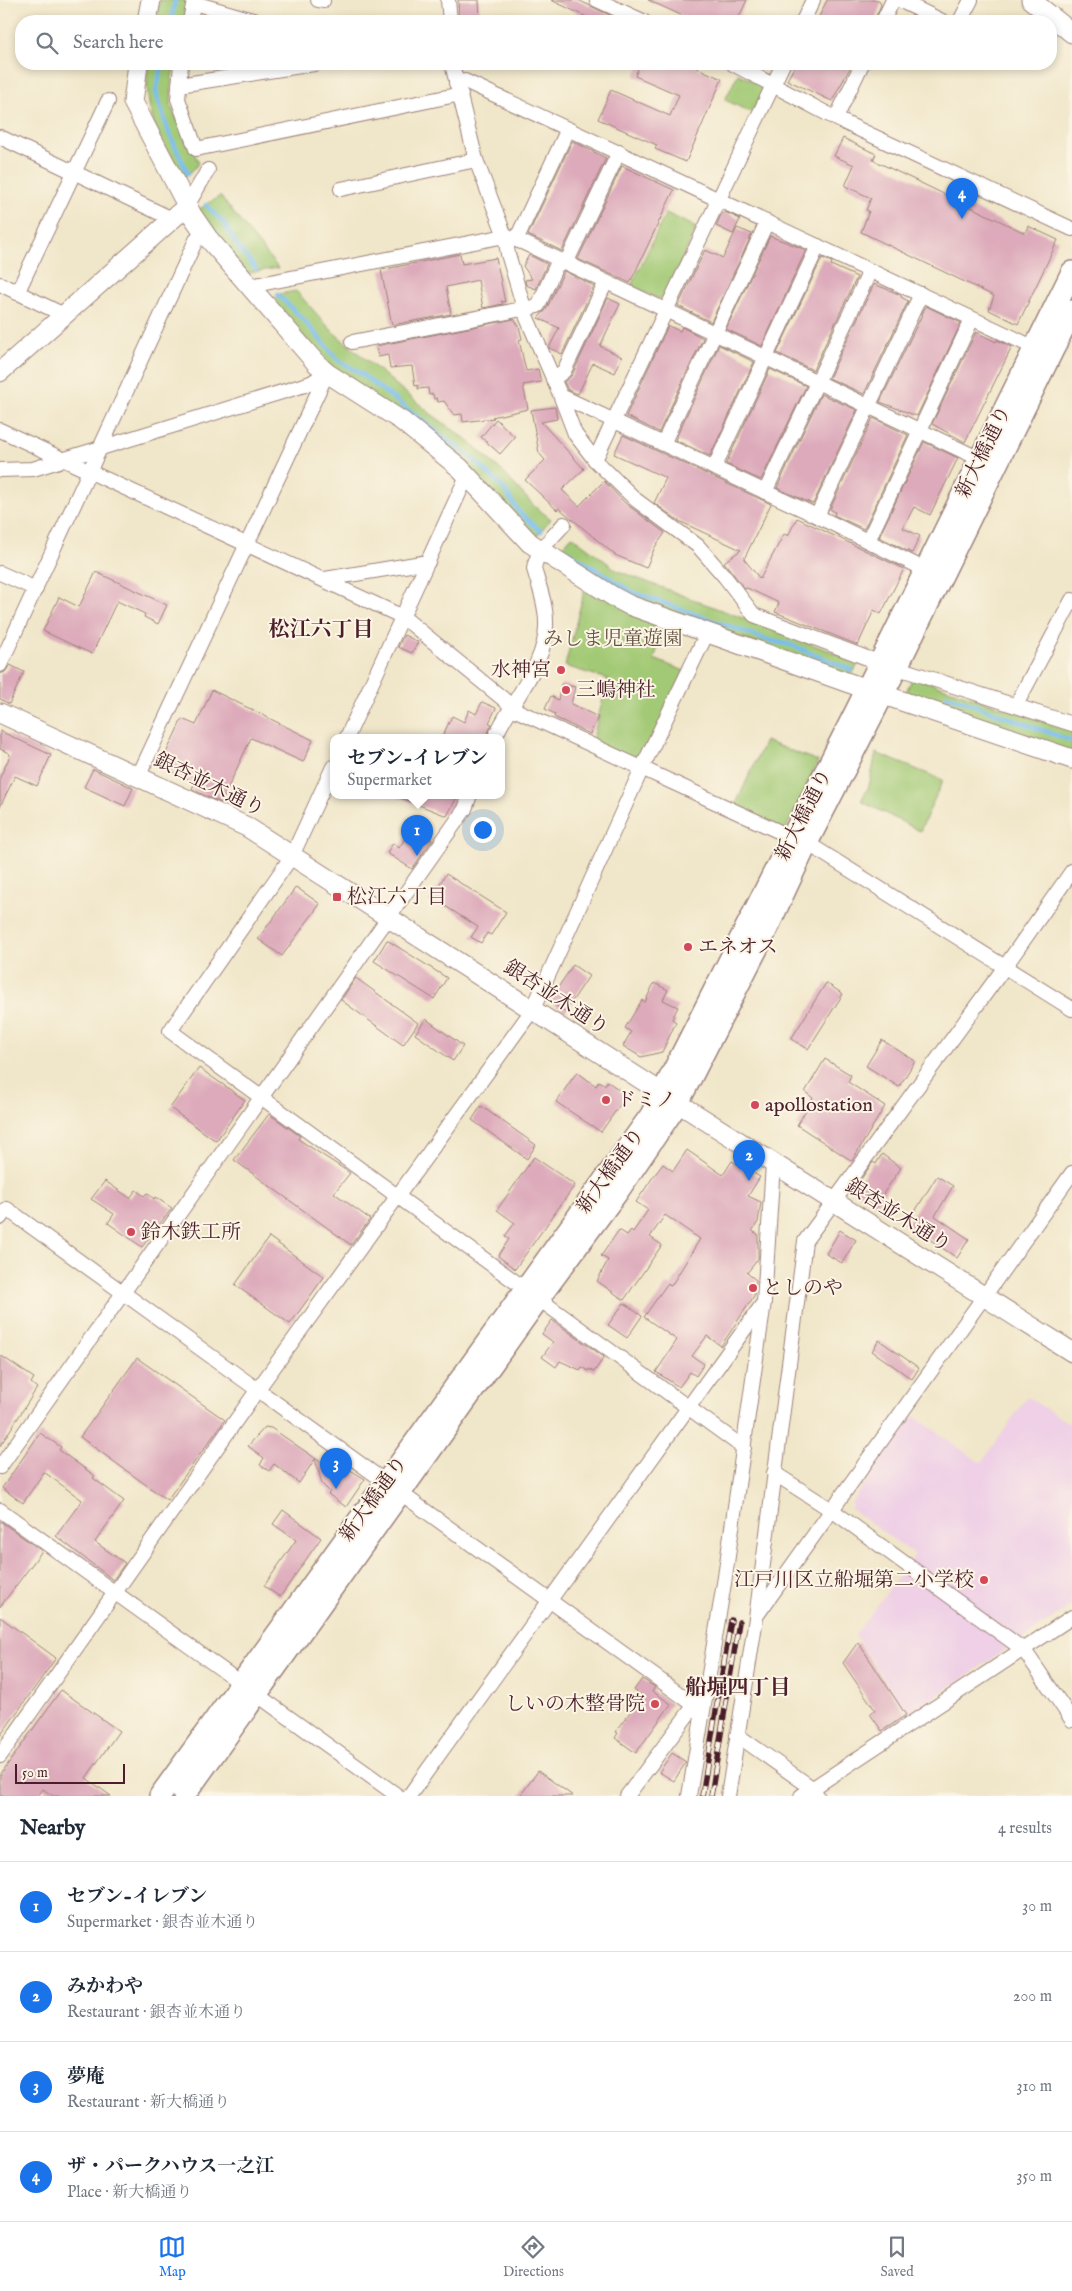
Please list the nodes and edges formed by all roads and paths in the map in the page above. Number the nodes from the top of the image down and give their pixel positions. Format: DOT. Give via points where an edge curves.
graph roads {
  1 [pos="151,0"];
  2 [pos="448,0"];
  3 [pos="597,0"];
  4 [pos="813,0"];
  5 [pos="893,0"];
  6 [pos="899,0"];
  7 [pos="971,0"];
  8 [pos="1031,0"];
  9 [pos="194,2"];
  10 [pos="147,15"];
  11 [pos="191,15"];
  12 [pos="236,15"];
  13 [pos="449,15"];
  14 [pos="629,15"];
  15 [pos="806,15"];
  16 [pos="886,15"];
  17 [pos="930,15"];
  18 [pos="963,15"];
  19 [pos="1049,15"];
  20 [pos="1057,22"];
  21 [pos="1072,34"];
  22 [pos="137,70"];
  23 [pos="180,70"];
  24 [pos="275,70"];
  25 [pos="454,70"];
  26 [pos="745,70"];
  27 [pos="780,70"];
  28 [pos="859,70"];
  29 [pos="774,84"];
  30 [pos="179,85"];
  31 [pos="458,88"];
  32 [pos="108,101"];
  33 [pos="836,118"];
  34 [pos="568,129"];
  35 [pos="0,137"];
  36 [pos="619,152"];
  37 [pos="476,160"];
  38 [pos="208,170"];
  39 [pos="76,172"];
  40 [pos="341,189"];
  41 [pos="718,199"];
  42 [pos="187,206"];
  43 [pos="172,219"];
  44 [pos="767,222"];
  45 [pos="1072,229"];
  46 [pos="204,232"];
  47 [pos="511,238"];
  48 [pos="818,246"];
  49 [pos="563,261"];
  50 [pos="870,271"];
  51 [pos="1072,272"];
  52 [pos="606,282"];
  53 [pos="0,284"];
  54 [pos="250,286"];
  55 [pos="17,293"];
  56 [pos="921,294"];
  57 [pos="524,309"];
  58 [pos="666,310"];
  59 [pos="1072,311"];
  60 [pos="64,315"];
  61 [pos="972,319"];
  62 [pos="714,333"];
  63 [pos="352,342"];
  64 [pos="1035,348"];
  65 [pos="766,357"];
  66 [pos="0,372"];
  67 [pos="327,373"];
  68 [pos="553,379"];
  69 [pos="818,381"];
  70 [pos="560,396"];
  71 [pos="868,405"];
  72 [pos="614,421"];
  73 [pos="0,430"];
  74 [pos="919,430"];
  75 [pos="663,444"];
  76 [pos="102,446"];
  77 [pos="980,459"];
  78 [pos="62,460"];
  79 [pos="595,460"];
  80 [pos="714,468"];
  81 [pos="0,470"];
  82 [pos="89,472"];
  83 [pos="467,476"];
  84 [pos="765,492"];
  85 [pos="817,516"];
  86 [pos="564,524"];
  87 [pos="868,541"];
  88 [pos="246,544"];
  89 [pos="542,550"];
  90 [pos="428,562"];
  91 [pos="926,570"];
  92 [pos="0,573"];
  93 [pos="326,579"];
  94 [pos="36,589"];
  95 [pos="1072,600"];
  96 [pos="736,610"];
  97 [pos="754,615"];
  98 [pos="403,617"];
  99 [pos="708,632"];
  100 [pos="889,665"];
  101 [pos="0,666"];
  102 [pos="875,692"];
  103 [pos="512,705"];
  104 [pos="1016,705"];
  105 [pos="0,713"];
  106 [pos="1072,724"];
  107 [pos="348,734"];
  108 [pos="497,734"];
  109 [pos="1072,760"];
  110 [pos="642,768"];
  111 [pos="330,774"];
  112 [pos="139,775"];
  113 [pos="469,799"];
  114 [pos="800,841"];
  115 [pos="292,856"];
  116 [pos="1072,871"];
  117 [pos="389,918"];
  118 [pos="1004,968"];
  119 [pos="532,1009"];
  120 [pos="1072,1009"];
  121 [pos="261,1097"];
  122 [pos="670,1099"];
  123 [pos="773,1164"];
  124 [pos="1072,1173"];
  125 [pos="397,1196"];
  126 [pos="833,1202"];
  127 [pos="0,1218"];
  128 [pos="124,1293"];
  129 [pos="532,1294"];
  130 [pos="985,1297"];
  131 [pos="764,1302"];
  132 [pos="1072,1352"];
  133 [pos="258,1390"];
  134 [pos="688,1408"];
  135 [pos="744,1448"];
  136 [pos="0,1467"];
  137 [pos="774,1473"];
  138 [pos="394,1486"];
  139 [pos="0,1510"];
  140 [pos="833,1511"];
  141 [pos="116,1594"];
  142 [pos="551,1599"];
  143 [pos="756,1618"];
  144 [pos="1072,1618"];
  145 [pos="1024,1650"];
  146 [pos="248,1688"];
  147 [pos="707,1690"];
  148 [pos="693,1704"];
  149 [pos="1072,1720"];
  150 [pos="737,1735"];
  151 [pos="0,1756"];
  152 [pos="810,1794"];
  153 [pos="160,1796"];
  154 [pos="184,1796"];
  155 [pos="398,1796"];
  156 [pos="409,1796"];
  157 [pos="627,1796"];
  158 [pos="689,1796"];
  159 [pos="728,1796"];
  1 -- 10 [label="street"];
  2 -- 13 [label="street"];
  3 -- 14 [label="street"];
  4 -- 15 [label="street"];
  5 -- 16 [label="street"];
  6 -- 17 [label="street"];
  7 -- 18 [label="street"];
  8 -- 19 [label="street"];
  9 -- 11 [label="street"];
  9 -- 12 [label="street"];
  20 -- 21 [label="street"];
  22 -- 42 [label="street" via="132,102"];
  23 -- 30 [label="street"];
  24 -- 30 [label="street"];
  25 -- 31 [label="street"];
  26 -- 29 [label="street"];
  27 -- 29 [label="street"];
  28 -- 33 [label="street"];
  29 -- 33 [label="street"];
  29 -- 41 [label="street"];
  30 -- 31 [label="street" via="178,99 196,149"];
  31 -- 34 [label="street" via="465,81"];
  31 -- 37 [label="street"];
  32 -- 39 [label="street"];
  33 -- 45 [label="street"];
  34 -- 36 [label="street"];
  34 -- 47 [label="street"];
  35 -- 39 [label="street"];
  36 -- 41 [label="street"];
  36 -- 49 [label="street" via="569,256"];
  37 -- 40 [label="street"];
  37 -- 47 [label="street"];
  38 -- 42 [label="street"];
  39 -- 43 [label="street"];
  39 -- 55 [label="street"];
  41 -- 44 [label="street"];
  41 -- 58 [label="street"];
  42 -- 43 [label="street"];
  42 -- 46 [label="street"];
  43 -- 60 [label="street"];
  44 -- 48 [label="street"];
  44 -- 62 [label="street"];
  46 -- 54 [label="street"];
  46 -- 76 [label="street" via="196,240"];
  47 -- 49 [label="street"];
  47 -- 54 [label="street"];
  47 -- 57 [label="street" via="508,254"];
  48 -- 50 [label="street"];
  48 -- 65 [label="street"];
  49 -- 52 [label="street"];
  49 -- 57 [label="street" via="556,266 538,306"];
  50 -- 56 [label="street"];
  50 -- 69 [label="street"];
  51 -- 64 [label="main road, 新大橋通り"];
  52 -- 58 [label="street"];
  52 -- 68 [label="street" via="564,371"];
  53 -- 55 [label="street"];
  54 -- 67 [label="street"];
  55 -- 60 [label="street"];
  56 -- 61 [label="street"];
  56 -- 71 [label="street"];
  57 -- 63 [label="street"];
  57 -- 68 [label="street"];
  58 -- 62 [label="street"];
  58 -- 72 [label="street"];
  59 -- 100 [label="main road, 新大橋通り"];
  60 -- 66 [label="street"];
  61 -- 64 [label="street"];
  61 -- 74 [label="street"];
  62 -- 65 [label="street"];
  62 -- 75 [label="street"];
  64 -- 77 [label="main road, 新大橋通り"];
  65 -- 69 [label="street"];
  65 -- 80 [label="street"];
  67 -- 76 [label="street" via="311,383"];
  67 -- 83 [label="street" via="402,421"];
  67 -- 88 [label="street"];
  68 -- 70 [label="street"];
  69 -- 71 [label="street"];
  69 -- 84 [label="street"];
  70 -- 72 [label="street"];
  70 -- 79 [label="street" via="574,434"];
  71 -- 74 [label="street"];
  71 -- 85 [label="street"];
  72 -- 75 [label="street"];
  72 -- 79 [label="street"];
  73 -- 78 [label="street"];
  74 -- 77 [label="street"];
  74 -- 87 [label="street"];
  75 -- 80 [label="street"];
  76 -- 78 [label="street"];
  76 -- 82 [label="street"];
  77 -- 91 [label="main road, 新大橋通り"];
  78 -- 81 [label="street" via="33,469"];
  78 -- 82 [label="street"];
  79 -- 97 [label="street" via="636,500 698,546"];
  80 -- 84 [label="street"];
  82 -- 88 [label="street"];
  82 -- 94 [label="street"];
  83 -- 89 [label="street" via="519,533"];
  83 -- 90 [label="street"];
  84 -- 85 [label="street"];
  85 -- 87 [label="street"];
  86 -- 89 [label="street"];
  87 -- 91 [label="street"];
  88 -- 93 [label="street"];
  88 -- 112 [label="street"];
  89 -- 99 [label="street" via="629,605"];
  89 -- 103 [label="street" via="534,569 547,623 540,658"];
  90 -- 93 [label="street"];
  90 -- 98 [label="street"];
  91 -- 100 [label="main road, 新大橋通り"];
  92 -- 94 [label="street"];
  93 -- 98 [label="street"];
  94 -- 101 [label="street"];
  95 -- 104 [label="street"];
  96 -- 97 [label="street"];
  97 -- 100 [label="street"];
  98 -- 103 [label="street"];
  98 -- 107 [label="street"];
  99 -- 102 [label="street"];
  99 -- 110 [label="street"];
  100 -- 102 [label="main road, 新大橋通り"];
  100 -- 104 [label="street"];
  102 -- 109 [label="street"];
  102 -- 114 [label="main road, 新大橋通り"];
  103 -- 108 [label="street"];
  103 -- 110 [label="street" via="518,711"];
  104 -- 106 [label="street"];
  105 -- 112 [label="street, 銀杏並木通り"];
  110 -- 114 [label="street"];
  110 -- 119 [label="street"];
  111 -- 115 [label="street"];
  112 -- 115 [label="street, 銀杏並木通り" via="247,827"];
  113 -- 117 [label="street" via="465,809"];
  114 -- 118 [label="street"];
  114 -- 122 [label="main road, 新大橋通り"];
  115 -- 117 [label="street, 銀杏並木通り"];
  115 -- 121 [label="street" via="170,1031"];
  116 -- 118 [label="street"];
  117 -- 119 [label="street, 銀杏並木通り"];
  117 -- 121 [label="street"];
  118 -- 120 [label="street"];
  118 -- 126 [label="street"];
  119 -- 122 [label="street, 銀杏並木通り"];
  119 -- 125 [label="street"];
  121 -- 125 [label="street"];
  121 -- 128 [label="street"];
  122 -- 123 [label="street, 銀杏並木通り"];
  122 -- 129 [label="main road, 新大橋通り" via="643,1127"];
  123 -- 126 [label="street, 銀杏並木通り"];
  123 -- 131 [label="street"];
  124 -- 130 [label="street"];
  125 -- 129 [label="street"];
  125 -- 133 [label="street"];
  126 -- 130 [label="street, 銀杏並木通り"];
  126 -- 137 [label="street" via="805,1240"];
  127 -- 128 [label="street" via="7,1209"];
  128 -- 133 [label="street"];
  128 -- 136 [label="street"];
  129 -- 134 [label="street"];
  129 -- 138 [label="main road, 新大橋通り"];
  130 -- 132 [label="street, 銀杏並木通り"];
  130 -- 140 [label="street"];
  131 -- 134 [label="street"];
  131 -- 135 [label="street"];
  133 -- 138 [label="street"];
  133 -- 141 [label="street"];
  134 -- 135 [label="street"];
  134 -- 142 [label="street"];
  135 -- 147 [label="street"];
  137 -- 140 [label="street"];
  137 -- 143 [label="street"];
  138 -- 142 [label="street"];
  138 -- 146 [label="main road, 新大橋通り"];
  139 -- 141 [label="street"];
  140 -- 143 [label="street"];
  140 -- 145 [label="street"];
  141 -- 146 [label="street"];
  141 -- 151 [label="street"];
  142 -- 148 [label="street"];
  142 -- 156 [label="street"];
  143 -- 150 [label="street"];
  144 -- 145 [label="street"];
  145 -- 149 [label="street"];
  145 -- 152 [label="street"];
  146 -- 153 [label="main road, 新大橋通り"];
  146 -- 154 [label="main road, 新大橋通り"];
  146 -- 155 [label="street"];
  147 -- 148 [label="street"];
  147 -- 158 [label="street"];
  148 -- 157 [label="street"];
  150 -- 152 [label="street"];
  150 -- 159 [label="street"];
}
